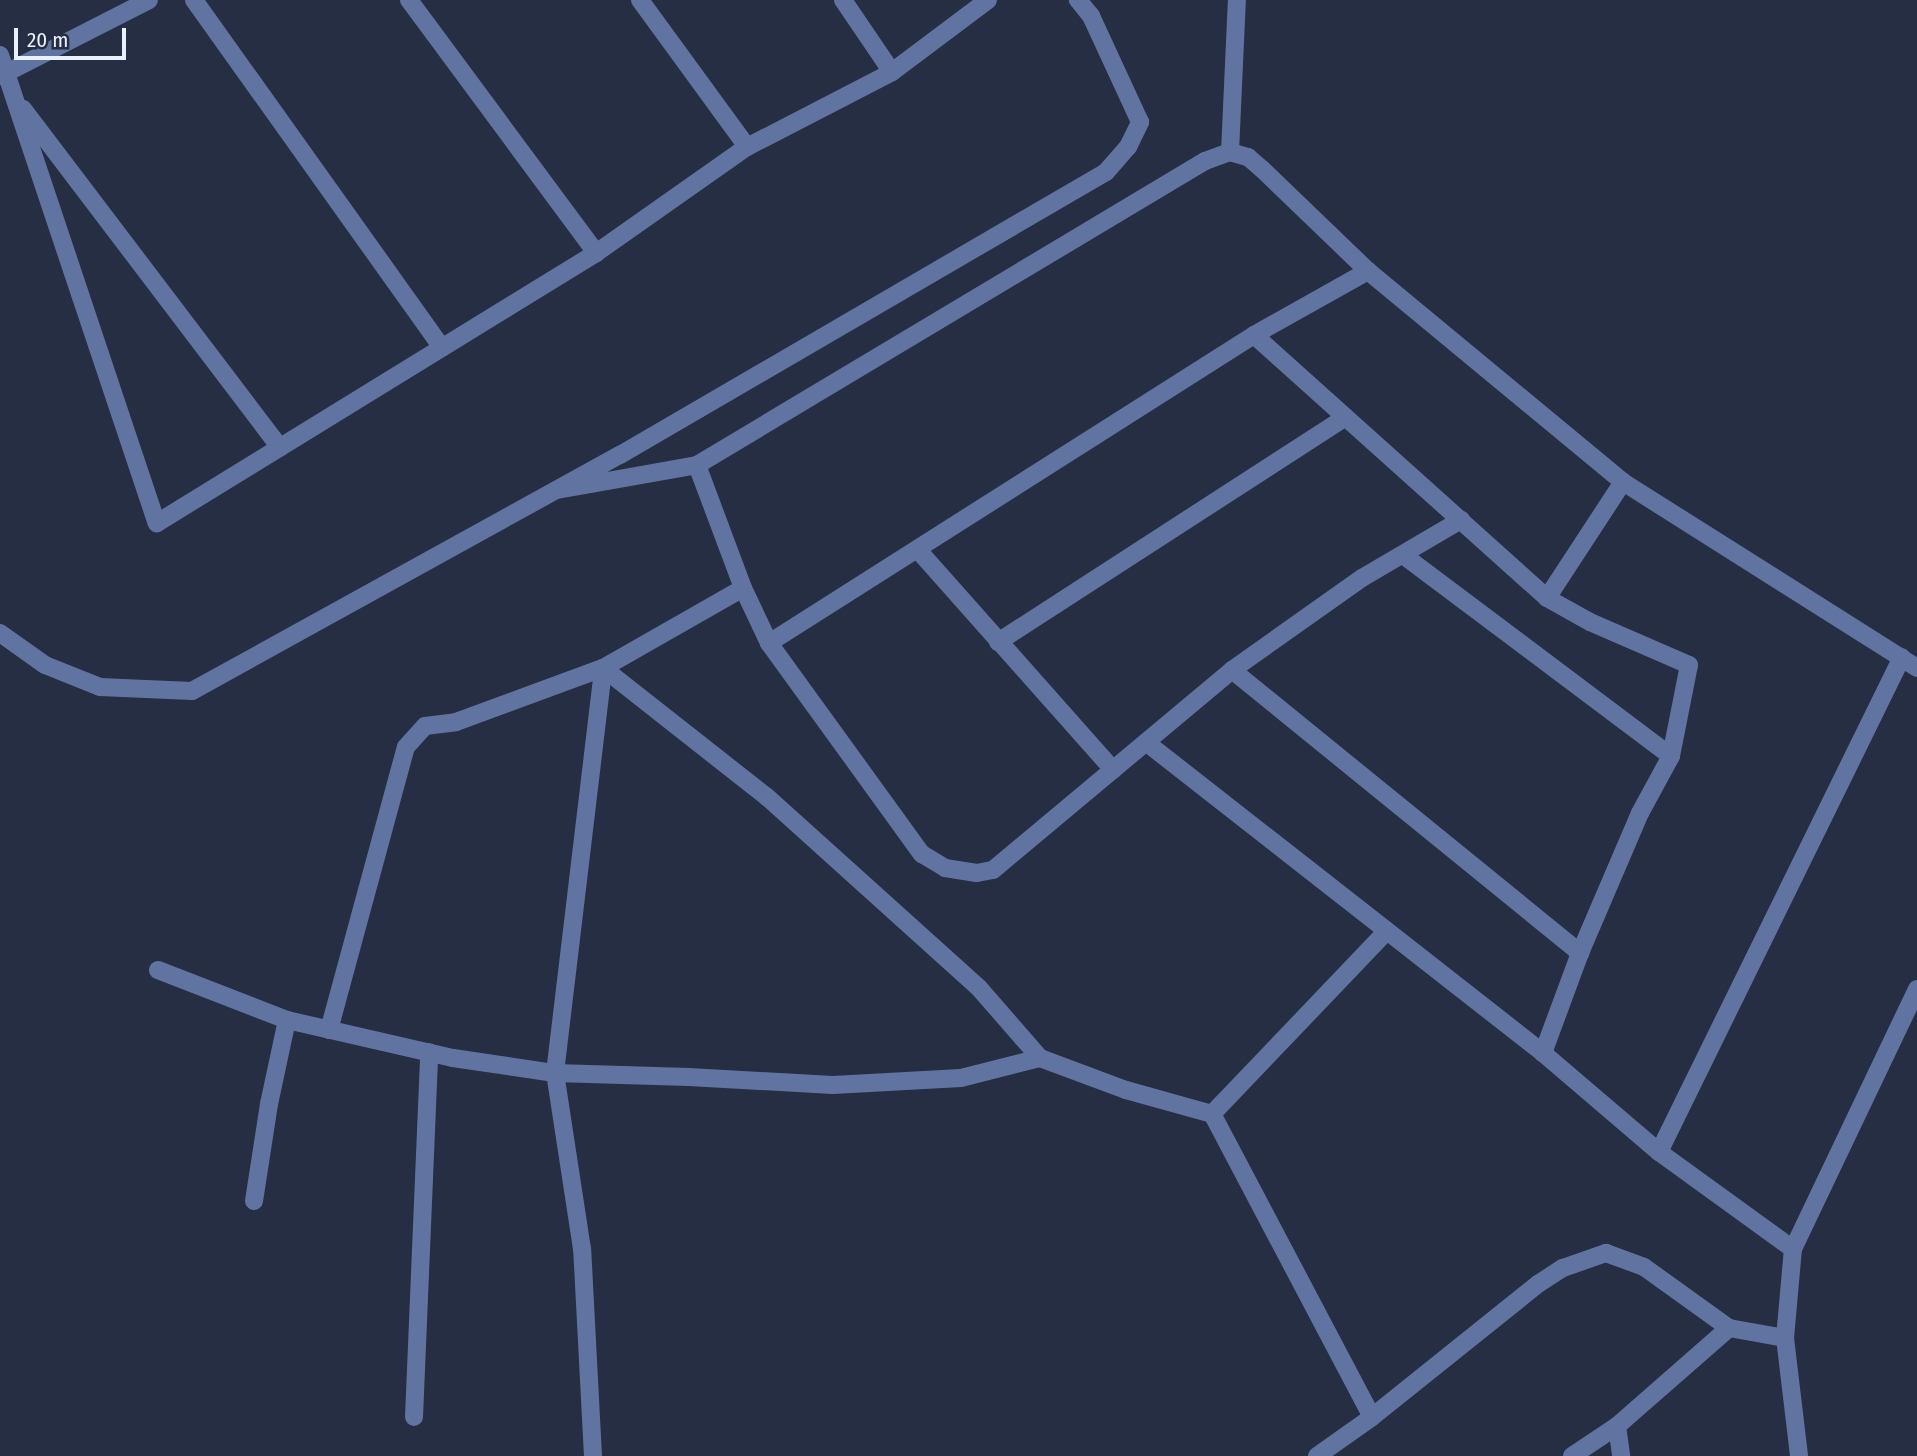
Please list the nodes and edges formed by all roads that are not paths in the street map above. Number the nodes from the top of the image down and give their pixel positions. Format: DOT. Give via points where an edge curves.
graph roads {
  1 [pos="149,0"];
  2 [pos="194,0"];
  3 [pos="409,0"];
  4 [pos="640,0"];
  5 [pos="843,0"];
  6 [pos="988,0"];
  7 [pos="1078,0"];
  8 [pos="1237,0"];
  9 [pos="0,55"];
  10 [pos="892,72"];
  11 [pos="3,75"];
  12 [pos="15,98"];
  13 [pos="747,147"];
  14 [pos="1230,152"];
  15 [pos="596,253"];
  16 [pos="1368,271"];
  17 [pos="1254,335"];
  18 [pos="442,348"];
  19 [pos="1344,418"];
  20 [pos="280,447"];
  21 [pos="697,464"];
  22 [pos="1623,482"];
  23 [pos="557,490"];
  24 [pos="1461,520"];
  25 [pos="918,550"];
  26 [pos="1403,555"];
  27 [pos="743,588"];
  28 [pos="1546,598"];
  29 [pos="0,633"];
  30 [pos="998,642"];
  31 [pos="769,643"];
  32 [pos="1902,657"];
  33 [pos="603,668"];
  34 [pos="1917,668"];
  35 [pos="1232,670"];
  36 [pos="1147,743"];
  37 [pos="1671,756"];
  38 [pos="1114,770"];
  39 [pos="1387,931"];
  40 [pos="1580,953"];
  41 [pos="158,970"];
  42 [pos="1917,989"];
  43 [pos="287,1020"];
  44 [pos="329,1030"];
  45 [pos="429,1052"];
  46 [pos="1543,1053"];
  47 [pos="1040,1058"];
  48 [pos="555,1073"];
  49 [pos="1212,1114"];
  50 [pos="1659,1152"];
  51 [pos="254,1201"];
  52 [pos="1793,1249"];
  53 [pos="1729,1328"];
  54 [pos="1785,1338"];
  55 [pos="414,1417"];
  56 [pos="1372,1417"];
  57 [pos="1617,1426"];
  58 [pos="593,1456"];
  59 [pos="1317,1456"];
  60 [pos="1572,1456"];
  61 [pos="1621,1456"];
  62 [pos="1800,1456"];
  1 -- 11 [label="street"];
  2 -- 18 [label="street"];
  3 -- 15 [label="street"];
  4 -- 13 [label="street"];
  5 -- 10 [label="street"];
  6 -- 10 [label="street"];
  7 -- 23 [label="street" via="1091,16 1140,122 1106,173"];
  8 -- 14 [label="street"];
  9 -- 11 [label="street"];
  10 -- 13 [label="street"];
  11 -- 12 [label="street"];
  12 -- 20 [label="street"];
  12 -- 20 [label="street" via="157,523"];
  13 -- 15 [label="street"];
  14 -- 16 [label="street" via="1248,157 1262,169"];
  14 -- 21 [label="street" via="1205,161"];
  15 -- 18 [label="street"];
  16 -- 17 [label="street"];
  16 -- 22 [label="street"];
  17 -- 19 [label="street"];
  17 -- 25 [label="street"];
  18 -- 20 [label="street"];
  19 -- 24 [label="street"];
  19 -- 30 [label="street"];
  21 -- 23 [label="street"];
  21 -- 27 [label="street"];
  22 -- 28 [label="street"];
  22 -- 32 [label="street"];
  23 -- 29 [label="street" via="191,691 100,687 45,665"];
  24 -- 26 [label="street"];
  24 -- 28 [label="street"];
  25 -- 30 [label="street"];
  25 -- 31 [label="street"];
  26 -- 35 [label="street" via="1362,578"];
  26 -- 37 [label="street"];
  27 -- 31 [label="street"];
  27 -- 33 [label="street"];
  28 -- 37 [label="street" via="1689,665"];
  30 -- 38 [label="street"];
  31 -- 38 [label="street" via="922,854 945,868 993,870"];
  32 -- 34 [label="street"];
  32 -- 50 [label="street"];
  33 -- 44 [label="street" via="456,722 425,726 406,747"];
  33 -- 47 [label="street" via="767,797 979,988"];
  33 -- 48 [label="street"];
  35 -- 36 [label="street"];
  35 -- 40 [label="street"];
  36 -- 38 [label="street"];
  36 -- 39 [label="street"];
  37 -- 40 [label="street" via="1640,813"];
  39 -- 46 [label="street"];
  39 -- 49 [label="street"];
  40 -- 46 [label="street"];
  41 -- 43 [label="street"];
  42 -- 52 [label="street"];
  43 -- 44 [label="street"];
  43 -- 51 [label="street"];
  44 -- 45 [label="street"];
  45 -- 48 [label="street"];
  45 -- 55 [label="street"];
  46 -- 50 [label="street"];
  47 -- 48 [label="street" via="961,1078 833,1085"];
  47 -- 49 [label="street" via="1126,1090"];
  48 -- 58 [label="street" via="582,1249"];
  49 -- 56 [label="street"];
  50 -- 52 [label="street"];
  52 -- 54 [label="street"];
  53 -- 54 [label="street"];
  53 -- 56 [label="street" via="1644,1267 1606,1252 1563,1268 1538,1284"];
  53 -- 57 [label="street"];
  54 -- 62 [label="street"];
  56 -- 59 [label="street"];
  57 -- 60 [label="street"];
  57 -- 61 [label="street"];
}
